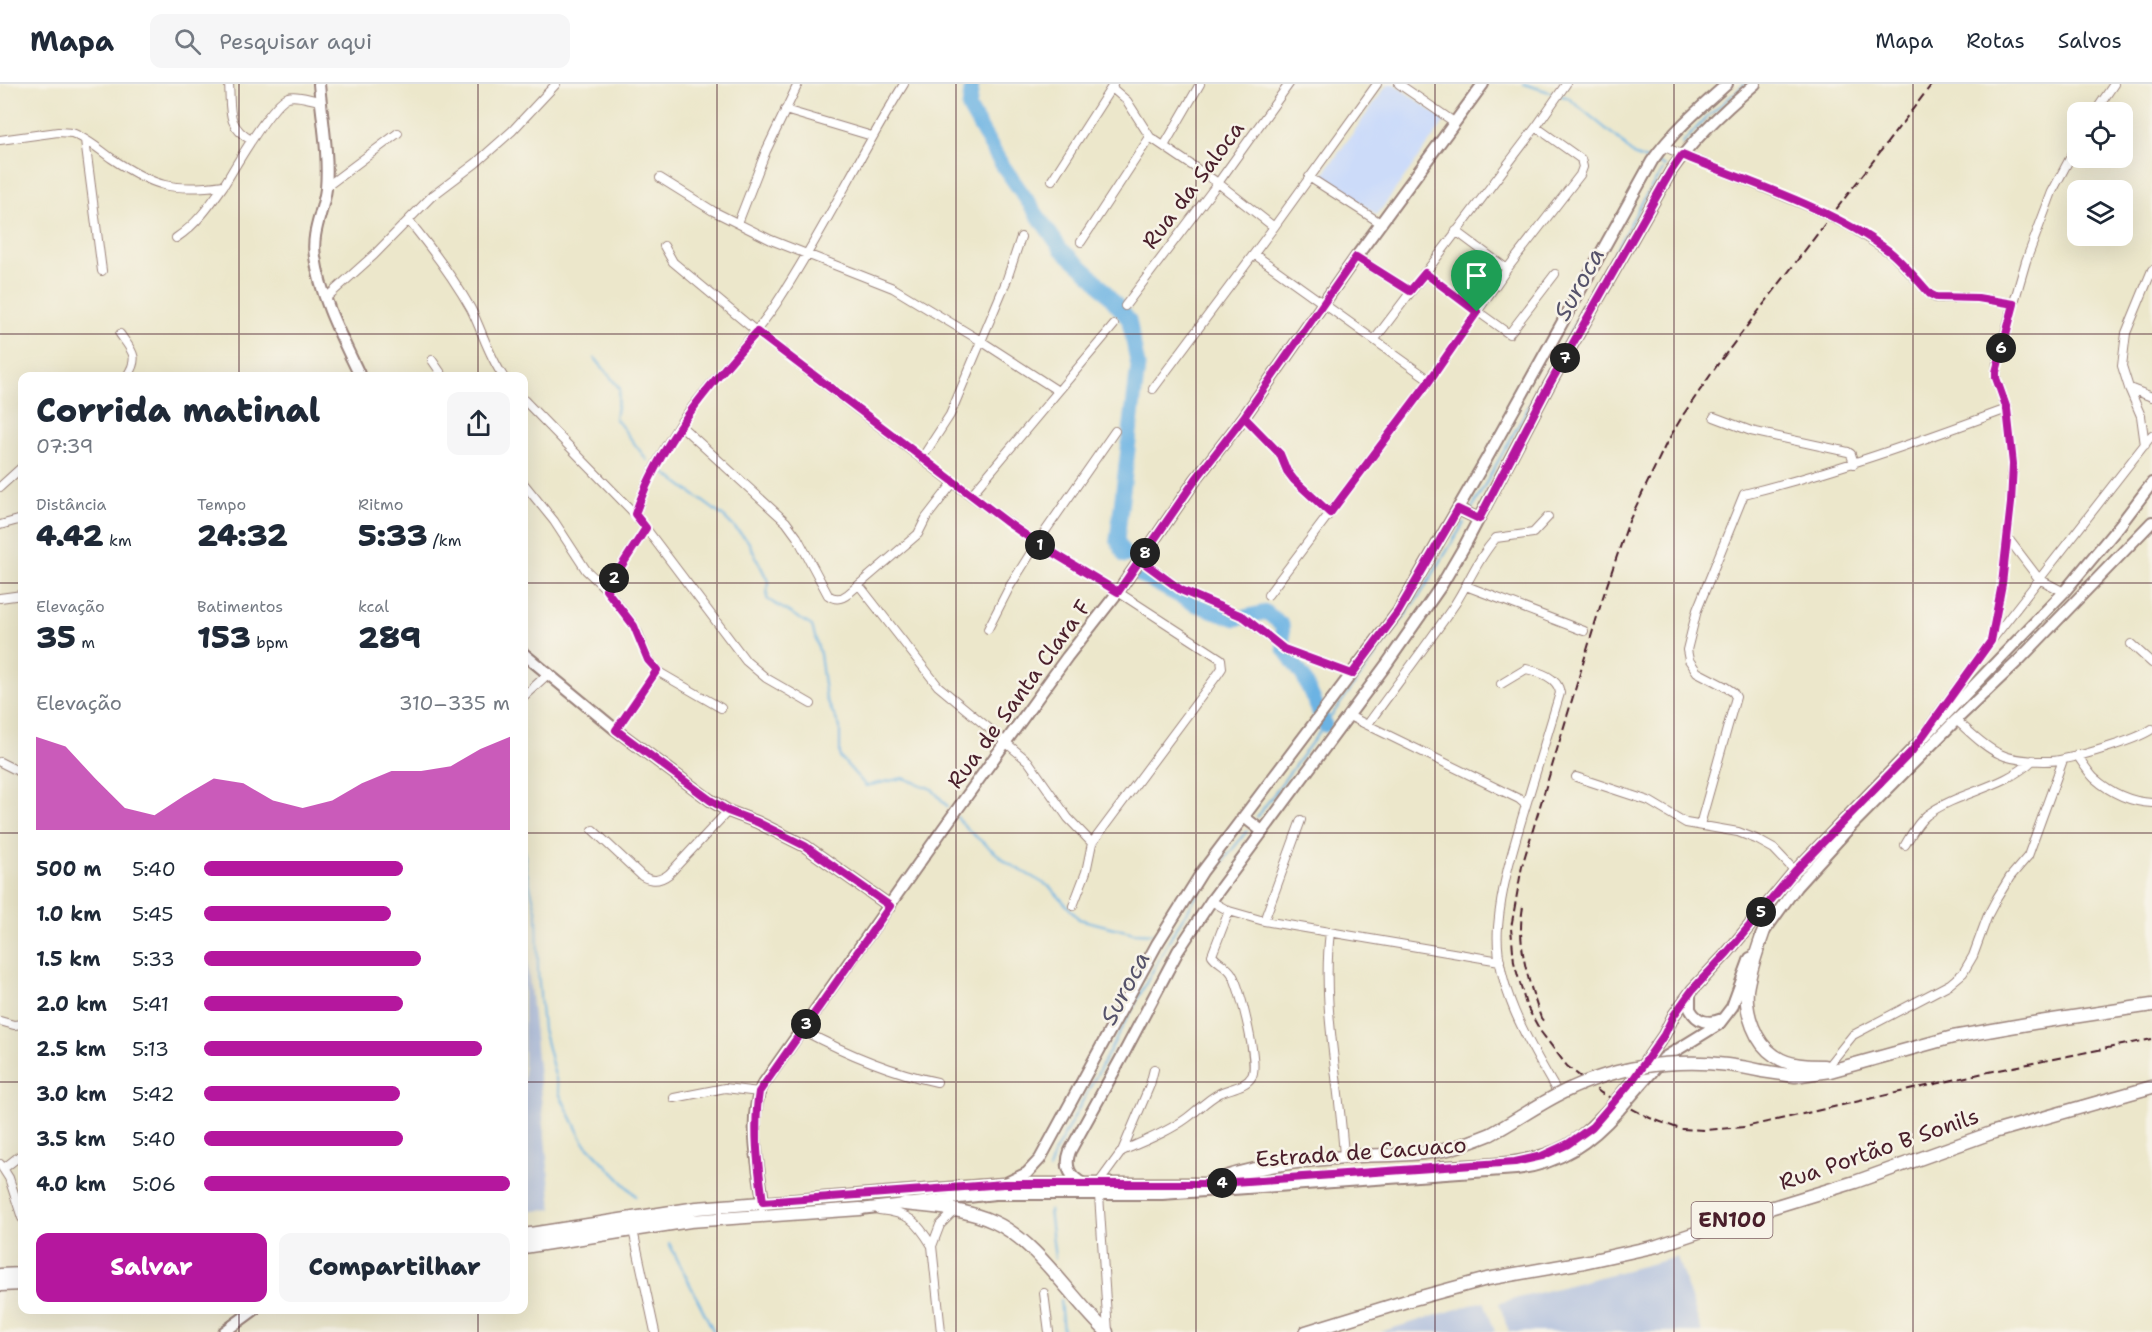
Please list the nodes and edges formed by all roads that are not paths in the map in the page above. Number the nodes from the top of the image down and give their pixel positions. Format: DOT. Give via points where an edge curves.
graph roads {
  1 [pos="229,84"];
  2 [pos="319,84"];
  3 [pos="556,84"];
  4 [pos="798,84"];
  5 [pos="904,84"];
  6 [pos="1200,84"];
  7 [pos="1289,84"];
  8 [pos="1377,84"];
  9 [pos="1399,84"];
  10 [pos="1483,84"];
  11 [pos="1566,84"];
  12 [pos="1727,84"];
  13 [pos="1755,84"];
  14 [pos="2114,84"];
  15 [pos="1113,86"];
  16 [pos="320,101"];
  17 [pos="2102,102"];
  18 [pos="785,110"];
  19 [pos="1454,122"];
  20 [pos="1536,127"];
  21 [pos="398,133"];
  22 [pos="872,136"];
  23 [pos="1150,137"];
  24 [pos="0,140"];
  25 [pos="85,140"];
  26 [pos="250,140"];
  27 [pos="1662,146"];
  28 [pos="1164,147"];
  29 [pos="1682,155"];
  30 [pos="2067,164"];
  31 [pos="1309,177"];
  32 [pos="660,178"];
  33 [pos="1052,180"];
  34 [pos="1218,183"];
  35 [pos="224,185"];
  36 [pos="326,187"];
  37 [pos="409,221"];
  38 [pos="738,224"];
  39 [pos="1382,224"];
  40 [pos="1274,227"];
  41 [pos="1456,231"];
  42 [pos="176,237"];
  43 [pos="1021,237"];
  44 [pos="1081,242"];
  45 [pos="664,246"];
  46 [pos="1254,254"];
  47 [pos="807,255"];
  48 [pos="1356,257"];
  49 [pos="1507,269"];
  50 [pos="2152,270"];
  51 [pos="102,272"];
  52 [pos="1425,273"];
  53 [pos="1555,274"];
  54 [pos="1410,291"];
  55 [pos="326,298"];
  56 [pos="1325,304"];
  57 [pos="2014,304"];
  58 [pos="1125,306"];
  59 [pos="1477,312"];
  60 [pos="1113,324"];
  61 [pos="757,332"];
  62 [pos="120,334"];
  63 [pos="1375,339"];
  64 [pos="981,341"];
  65 [pos="432,360"];
  66 [pos="129,372"];
  67 [pos="358,372"];
  68 [pos="440,372"];
  69 [pos="501,372"];
  70 [pos="1430,380"];
  71 [pos="1153,388"];
  72 [pos="2129,388"];
  73 [pos="1058,391"];
  74 [pos="2152,397"];
  75 [pos="528,404"];
  76 [pos="2007,409"];
  77 [pos="1244,417"];
  78 [pos="1714,417"];
  79 [pos="680,425"];
  80 [pos="1115,431"];
  81 [pos="2152,435"];
  82 [pos="2145,445"];
  83 [pos="922,459"];
  84 [pos="1854,464"];
  85 [pos="18,470"];
  86 [pos="953,483"];
  87 [pos="2152,483"];
  88 [pos="0,487"];
  89 [pos="528,489"];
  90 [pos="971,495"];
  91 [pos="1458,509"];
  92 [pos="1330,513"];
  93 [pos="635,514"];
  94 [pos="1548,517"];
  95 [pos="1479,519"];
  96 [pos="18,520"];
  97 [pos="2152,522"];
  98 [pos="0,525"];
  99 [pos="646,528"];
  100 [pos="2007,537"];
  101 [pos="1037,543"];
  102 [pos="1140,560"];
  103 [pos="2039,579"];
  104 [pos="859,585"];
  105 [pos="1466,586"];
  106 [pos="606,590"];
  107 [pos="1118,592"];
  108 [pos="2064,592"];
  109 [pos="18,596"];
  110 [pos="1268,596"];
  111 [pos="0,598"];
  112 [pos="988,629"];
  113 [pos="1584,631"];
  114 [pos="1991,641"];
  115 [pos="2131,644"];
  116 [pos="528,657"];
  117 [pos="2152,663"];
  118 [pos="657,670"];
  119 [pos="549,673"];
  120 [pos="1352,674"];
  121 [pos="1501,684"];
  122 [pos="528,692"];
  123 [pos="811,704"];
  124 [pos="721,708"];
  125 [pos="1347,715"];
  126 [pos="1956,720"];
  127 [pos="1368,724"];
  128 [pos="2152,729"];
  129 [pos="616,730"];
  130 [pos="1007,743"];
  131 [pos="1912,751"];
  132 [pos="2077,755"];
  133 [pos="2033,760"];
  134 [pos="2063,760"];
  135 [pos="0,762"];
  136 [pos="18,771"];
  137 [pos="1576,777"];
  138 [pos="2152,803"];
  139 [pos="1526,805"];
  140 [pos="728,811"];
  141 [pos="1244,817"];
  142 [pos="1301,820"];
  143 [pos="1700,825"];
  144 [pos="593,830"];
  145 [pos="1262,831"];
  146 [pos="1092,843"];
  147 [pos="1905,845"];
  148 [pos="1795,871"];
  149 [pos="1211,901"];
  150 [pos="890,906"];
  151 [pos="1073,906"];
  152 [pos="1229,910"];
  153 [pos="1264,921"];
  154 [pos="1765,928"];
  155 [pos="1330,932"];
  156 [pos="1500,961"];
  157 [pos="1693,989"];
  158 [pos="2152,1005"];
  159 [pos="1726,1016"];
  160 [pos="0,1021"];
  161 [pos="18,1024"];
  162 [pos="802,1030"];
  163 [pos="1850,1064"];
  164 [pos="1828,1066"];
  165 [pos="1154,1069"];
  166 [pos="937,1082"];
  167 [pos="1635,1084"];
  168 [pos="2152,1087"];
  169 [pos="759,1092"];
  170 [pos="1559,1095"];
  171 [pos="674,1098"];
  172 [pos="1616,1107"];
  173 [pos="1122,1151"];
  174 [pos="1344,1156"];
  175 [pos="18,1158"];
  176 [pos="3,1171"];
  177 [pos="1004,1184"];
  178 [pos="1084,1184"];
  179 [pos="1205,1184"];
  180 [pos="1039,1189"];
  181 [pos="1056,1189"];
  182 [pos="1098,1190"];
  183 [pos="763,1202"];
  184 [pos="904,1204"];
  185 [pos="18,1208"];
  186 [pos="860,1209"];
  187 [pos="957,1211"];
  188 [pos="633,1230"];
  189 [pos="528,1234"];
  190 [pos="528,1246"];
  191 [pos="932,1246"];
  192 [pos="18,1274"];
  193 [pos="0,1275"];
  194 [pos="18,1284"];
  195 [pos="0,1285"];
  196 [pos="1044,1293"];
  197 [pos="249,1314"];
  198 [pos="224,1332"];
  199 [pos="655,1332"];
  200 [pos="941,1332"];
  201 [pos="1049,1332"];
  202 [pos="1108,1332"];
  203 [pos="1306,1332"];
  1 -- 26 [label="street" via="232,122 239,134"];
  2 -- 16 [label="main road"];
  3 -- 37 [label="street" via="512,131 431,197"];
  4 -- 18 [label="street"];
  5 -- 22 [label="street"];
  6 -- 28 [label="street"];
  7 -- 34 [label="street, Rua da Saloca"];
  8 -- 31 [label="street"];
  9 -- 19 [label="street"];
  10 -- 19 [label="main road, Rua de Santa Clara F"];
  11 -- 20 [label="street"];
  12 -- 27 [label="main road"];
  13 -- 29 [label="main road"];
  14 -- 17 [label="street"];
  15 -- 23 [label="street" via="1138,115"];
  15 -- 33 [label="street"];
  16 -- 26 [label="street" via="289,97 281,101"];
  16 -- 36 [label="main road"];
  18 -- 22 [label="street"];
  18 -- 38 [label="street"];
  19 -- 39 [label="main road, Rua de Santa Clara F"];
  20 -- 41 [label="street"];
  20 -- 49 [label="street" via="1581,159 1582,167 1580,175"];
  21 -- 36 [label="street"];
  22 -- 47 [label="street"];
  23 -- 28 [label="street"];
  23 -- 44 [label="street"];
  24 -- 25 [label="street" via="58,132 72,133"];
  25 -- 35 [label="street" via="150,181 189,189"];
  25 -- 51 [label="street"];
  26 -- 35 [label="street"];
  27 -- 29 [label="street"];
  27 -- 91 [label="main road"];
  28 -- 34 [label="street"];
  29 -- 57 [label="street" via="1844,223 1892,254 1936,297"];
  29 -- 95 [label="main road" via="1548,387"];
  30 -- 57 [label="street" via="2052,192"];
  31 -- 39 [label="street"];
  31 -- 40 [label="street"];
  32 -- 38 [label="street"];
  34 -- 40 [label="street"];
  34 -- 58 [label="street, Rua da Saloca"];
  35 -- 42 [label="street" via="202,214"];
  36 -- 55 [label="main road" via="314,247"];
  37 -- 55 [label="street"];
  37 -- 69 [label="street" via="446,267"];
  38 -- 47 [label="street"];
  39 -- 48 [label="main road, Rua de Santa Clara F"];
  40 -- 46 [label="street"];
  41 -- 49 [label="street"];
  41 -- 52 [label="street"];
  43 -- 64 [label="street"];
  45 -- 61 [label="street" via="673,262"];
  46 -- 56 [label="street"];
  46 -- 71 [label="street"];
  47 -- 61 [label="street"];
  47 -- 64 [label="street" via="893,288"];
  48 -- 54 [label="street"];
  48 -- 56 [label="main road, Rua de Santa Clara F"];
  49 -- 59 [label="street"];
  50 -- 72 [label="street" via="2126,333 2122,366"];
  52 -- 54 [label="street"];
  52 -- 59 [label="street"];
  53 -- 59 [label="street" via="1509,334"];
  54 -- 63 [label="street"];
  55 -- 67 [label="main road"];
  56 -- 63 [label="street"];
  56 -- 77 [label="main road, Rua de Santa Clara F"];
  57 -- 76 [label="street" via="1996,372"];
  59 -- 70 [label="street"];
  60 -- 73 [label="street"];
  61 -- 79 [label="street"];
  61 -- 83 [label="street"];
  62 -- 66 [label="street" via="135,361"];
  63 -- 70 [label="street"];
  64 -- 73 [label="street"];
  64 -- 83 [label="street" via="950,415"];
  65 -- 68 [label="street"];
  70 -- 92 [label="street"];
  72 -- 74 [label="street"];
  72 -- 82 [label="street" via="2141,416"];
  73 -- 90 [label="street"];
  75 -- 93 [label="street"];
  76 -- 84 [label="street"];
  76 -- 100 [label="street" via="2013,464"];
  77 -- 92 [label="street" via="1280,454 1294,480"];
  77 -- 102 [label="main road, Rua de Santa Clara F"];
  78 -- 84 [label="street" via="1751,431 1848,452"];
  79 -- 93 [label="street"];
  79 -- 104 [label="street" via="786,522 828,595 844,597"];
  80 -- 101 [label="street"];
  81 -- 82 [label="street"];
  82 -- 103 [label="street"];
  83 -- 86 [label="street"];
  84 -- 143 [label="street" via="1744,494 1697,610 1687,650 1697,672 1736,697"];
  85 -- 88 [label="street"];
  86 -- 90 [label="street"];
  86 -- 104 [label="street" via="918,534"];
  87 -- 108 [label="main road, Estrada de Cacuaco"];
  89 -- 106 [label="street" via="586,570"];
  90 -- 101 [label="street"];
  91 -- 95 [label="main road"];
  91 -- 120 [label="main road" via="1398,612"];
  92 -- 110 [label="street"];
  93 -- 99 [label="street"];
  94 -- 105 [label="street" via="1533,533 1496,538 1483,552"];
  95 -- 125 [label="main road" via="1441,586"];
  96 -- 98 [label="street"];
  97 -- 126 [label="main road"];
  99 -- 106 [label="street"];
  99 -- 123 [label="street" via="746,661 766,678"];
  100 -- 103 [label="street"];
  100 -- 114 [label="street"];
  101 -- 107 [label="street"];
  101 -- 112 [label="street"];
  102 -- 107 [label="main road, Rua de Santa Clara F"];
  102 -- 120 [label="street" via="1181,590 1244,617 1284,649"];
  103 -- 108 [label="street"];
  103 -- 114 [label="street"];
  104 -- 130 [label="street" via="938,686"];
  105 -- 113 [label="street"];
  105 -- 127 [label="street"];
  106 -- 118 [label="street" via="634,626 648,660"];
  107 -- 130 [label="main road, Rua de Santa Clara F"];
  107 -- 146 [label="street" via="1221,659 1222,668"];
  108 -- 131 [label="main road, Estrada de Cacuaco"];
  109 -- 111 [label="street"];
  114 -- 131 [label="street"];
  115 -- 117 [label="street"];
  116 -- 119 [label="main road"];
  118 -- 124 [label="street"];
  118 -- 129 [label="street"];
  119 -- 122 [label="street"];
  119 -- 129 [label="main road"];
  120 -- 141 [label="main road"];
  121 -- 139 [label="street" via="1526,669 1547,676 1559,687"];
  125 -- 127 [label="street"];
  125 -- 145 [label="main road"];
  126 -- 133 [label="street" via="1998,754"];
  126 -- 154 [label="main road" via="1852,825"];
  127 -- 139 [label="street"];
  128 -- 132 [label="street"];
  129 -- 140 [label="main road"];
  130 -- 146 [label="street" via="1028,761 1068,818"];
  130 -- 150 [label="main road, Rua de Santa Clara F"];
  131 -- 148 [label="main road, Estrada de Cacuaco"];
  132 -- 134 [label="street"];
  132 -- 138 [label="street" via="2093,778 2129,800"];
  133 -- 134 [label="street"];
  133 -- 147 [label="street" via="1992,786 1927,816"];
  134 -- 164 [label="street" via="2034,844 1992,907 1963,973 1941,989 1853,1035"];
  135 -- 136 [label="street"];
  137 -- 143 [label="street" via="1649,801 1686,824"];
  139 -- 156 [label="street" via="1497,929"];
  140 -- 144 [label="street" via="669,874 658,880 642,876"];
  140 -- 150 [label="main road" via="805,846"];
  141 -- 145 [label="main road"];
  141 -- 177 [label="main road" via="1171,920 1040,1159 1027,1173"];
  142 -- 153 [label="street"];
  143 -- 148 [label="street" via="1756,839 1774,849"];
  145 -- 149 [label="main road"];
  146 -- 151 [label="street"];
  148 -- 157 [label="main road, Estrada de Cacuaco"];
  149 -- 152 [label="street"];
  149 -- 178 [label="main road" via="1178,951 1070,1151 1069,1173"];
  150 -- 162 [label="main road, Rua de Santa Clara F"];
  152 -- 153 [label="street"];
  152 -- 173 [label="street" via="1212,955 1226,966 1238,987 1253,1058 1252,1076 1246,1083 1207,1101 1178,1123"];
  153 -- 155 [label="street"];
  154 -- 159 [label="main road"];
  154 -- 164 [label="main road" via="1747,993 1752,1024 1774,1056 1799,1065"];
  155 -- 156 [label="street"];
  155 -- 174 [label="street" via="1328,1012"];
  156 -- 170 [label="street" via="1513,1007"];
  157 -- 159 [label="main road" via="1689,1002 1694,1015 1713,1023"];
  157 -- 167 [label="main road, Estrada de Cacuaco"];
  158 -- 163 [label="main road" via="1953,1037"];
  159 -- 167 [label="main road, Estrada de Cacuaco"];
  160 -- 161 [label="street"];
  162 -- 166 [label="street" via="881,1067"];
  162 -- 169 [label="main road, Rua de Santa Clara F"];
  163 -- 164 [label="main road"];
  163 -- 170 [label="main road, bridge" via="1795,1076 1719,1064 1671,1063 1624,1070"];
  165 -- 173 [label="street"];
  167 -- 172 [label="main road, Estrada de Cacuaco, bridge"];
  168 -- 203 [label="main road, Rua Portão B Sonils / EN100" via="1994,1132 1657,1246 1487,1280"];
  169 -- 171 [label="street" via="725,1089"];
  169 -- 183 [label="main road, Rua de Santa Clara F" via="756,1146"];
  170 -- 174 [label="main road, bridge" via="1464,1145"];
  172 -- 179 [label="main road, Estrada de Cacuaco" via="1568,1144 1542,1156 1515,1162"];
  172 -- 182 [label="main road, Estrada de Cacuaco" via="1594,1136 1580,1146 1532,1167 1229,1191 1162,1194"];
  173 -- 182 [label="street"];
  174 -- 179 [label="main road" via="1230,1174"];
  175 -- 176 [label="street"];
  176 -- 185 [label="street"];
  177 -- 180 [label="main road, Estrada de Cacuaco"];
  177 -- 183 [label="main road, Estrada de Cacuaco"];
  178 -- 181 [label="main road, Estrada de Cacuaco"];
  178 -- 182 [label="main road, Estrada de Cacuaco"];
  179 -- 182 [label="main road, Estrada de Cacuaco"];
  180 -- 181 [label="main road, Estrada de Cacuaco"];
  180 -- 184 [label="main road, Estrada de Cacuaco"];
  181 -- 182 [label="main road, Estrada de Cacuaco"];
  182 -- 202 [label="street"];
  183 -- 189 [label="main road, Estrada de Cacuaco" via="697,1208"];
  184 -- 186 [label="main road, Estrada de Cacuaco"];
  184 -- 187 [label="main road, Estrada de Cacuaco"];
  186 -- 188 [label="main road, Estrada de Cacuaco" via="690,1221"];
  186 -- 191 [label="street" via="894,1212 914,1220"];
  187 -- 191 [label="street" via="940,1225"];
  187 -- 202 [label="main road, Estrada de Cacuaco" via="997,1223 1031,1249"];
  188 -- 190 [label="main road, Estrada de Cacuaco"];
  188 -- 199 [label="street"];
  191 -- 200 [label="street"];
  192 -- 193 [label="main road"];
  194 -- 195 [label="main road"];
  196 -- 201 [label="street"];
  197 -- 198 [label="main road"];
}
